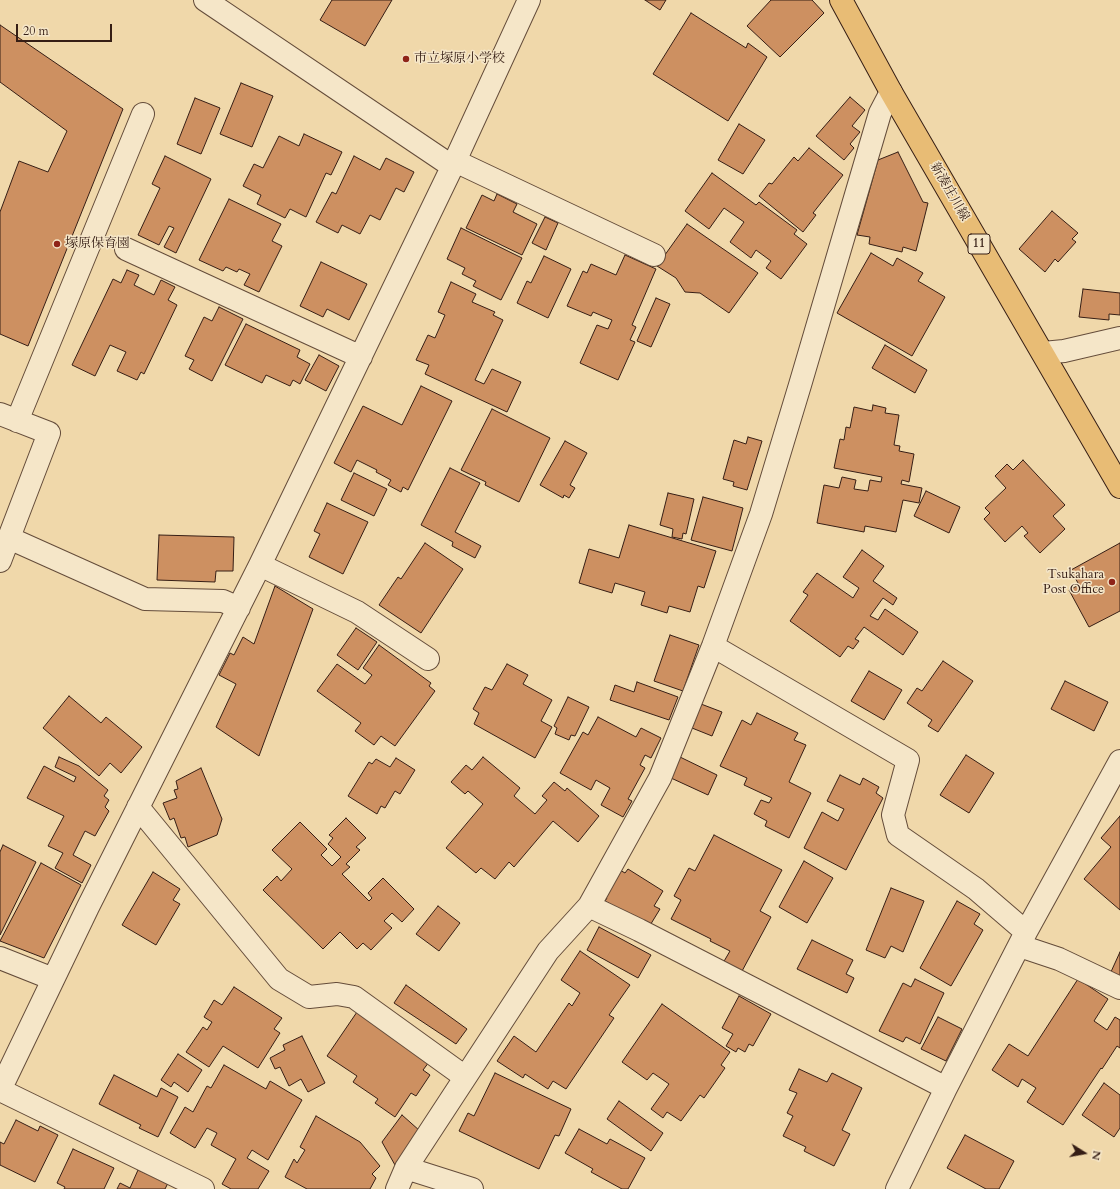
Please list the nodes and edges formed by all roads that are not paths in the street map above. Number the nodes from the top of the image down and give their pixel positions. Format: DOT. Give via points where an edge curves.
graph roads {
  1 [pos="205,0"];
  2 [pos="529,0"];
  3 [pos="841,0"];
  4 [pos="891,92"];
  5 [pos="143,114"];
  6 [pos="454,164"];
  7 [pos="126,249"];
  8 [pos="654,255"];
  9 [pos="1120,338"];
  10 [pos="1043,354"];
  11 [pos="361,357"];
  12 [pos="9,417"];
  13 [pos="1120,487"];
  14 [pos="9,538"];
  15 [pos="0,561"];
  16 [pos="260,565"];
  17 [pos="239,608"];
  18 [pos="713,646"];
  19 [pos="428,658"];
  20 [pos="1120,761"];
  21 [pos="138,807"];
  22 [pos="589,906"];
  23 [pos="1023,939"];
  24 [pos="0,958"];
  25 [pos="53,979"];
  26 [pos="1120,988"];
  27 [pos="465,1077"];
  28 [pos="946,1088"];
  29 [pos="0,1090"];
  30 [pos="406,1168"];
  31 [pos="203,1189"];
  32 [pos="397,1189"];
  33 [pos="472,1189"];
  34 [pos="897,1189"];
  1 -- 6 [label="street"];
  2 -- 6 [label="street"];
  3 -- 4 [label="main road, 新湊庄川線 / 11"];
  4 -- 10 [label="main road, 新湊庄川線 / 11"];
  4 -- 18 [label="street" via="880,113 761,514"];
  5 -- 12 [label="street"];
  6 -- 8 [label="street"];
  6 -- 11 [label="street"];
  7 -- 11 [label="street"];
  9 -- 10 [label="street"];
  10 -- 13 [label="main road, 新湊庄川線 / 11"];
  11 -- 16 [label="street"];
  12 -- 14 [label="street" via="49,433"];
  14 -- 15 [label="street"];
  14 -- 17 [label="street" via="145,599 223,601"];
  16 -- 17 [label="street"];
  16 -- 19 [label="street" via="357,612"];
  17 -- 21 [label="street"];
  18 -- 22 [label="street" via="660,778"];
  18 -- 23 [label="street" via="908,760 893,815 898,835 976,889"];
  20 -- 23 [label="street"];
  21 -- 25 [label="street"];
  21 -- 27 [label="street" via="280,979 309,997 337,994 354,997"];
  22 -- 27 [label="street" via="548,951"];
  22 -- 28 [label="street"];
  23 -- 26 [label="street"];
  23 -- 28 [label="street"];
  24 -- 25 [label="street"];
  25 -- 29 [label="street"];
  27 -- 30 [label="street"];
  28 -- 34 [label="street"];
  29 -- 31 [label="street"];
  30 -- 32 [label="street"];
  30 -- 33 [label="street"];
}
